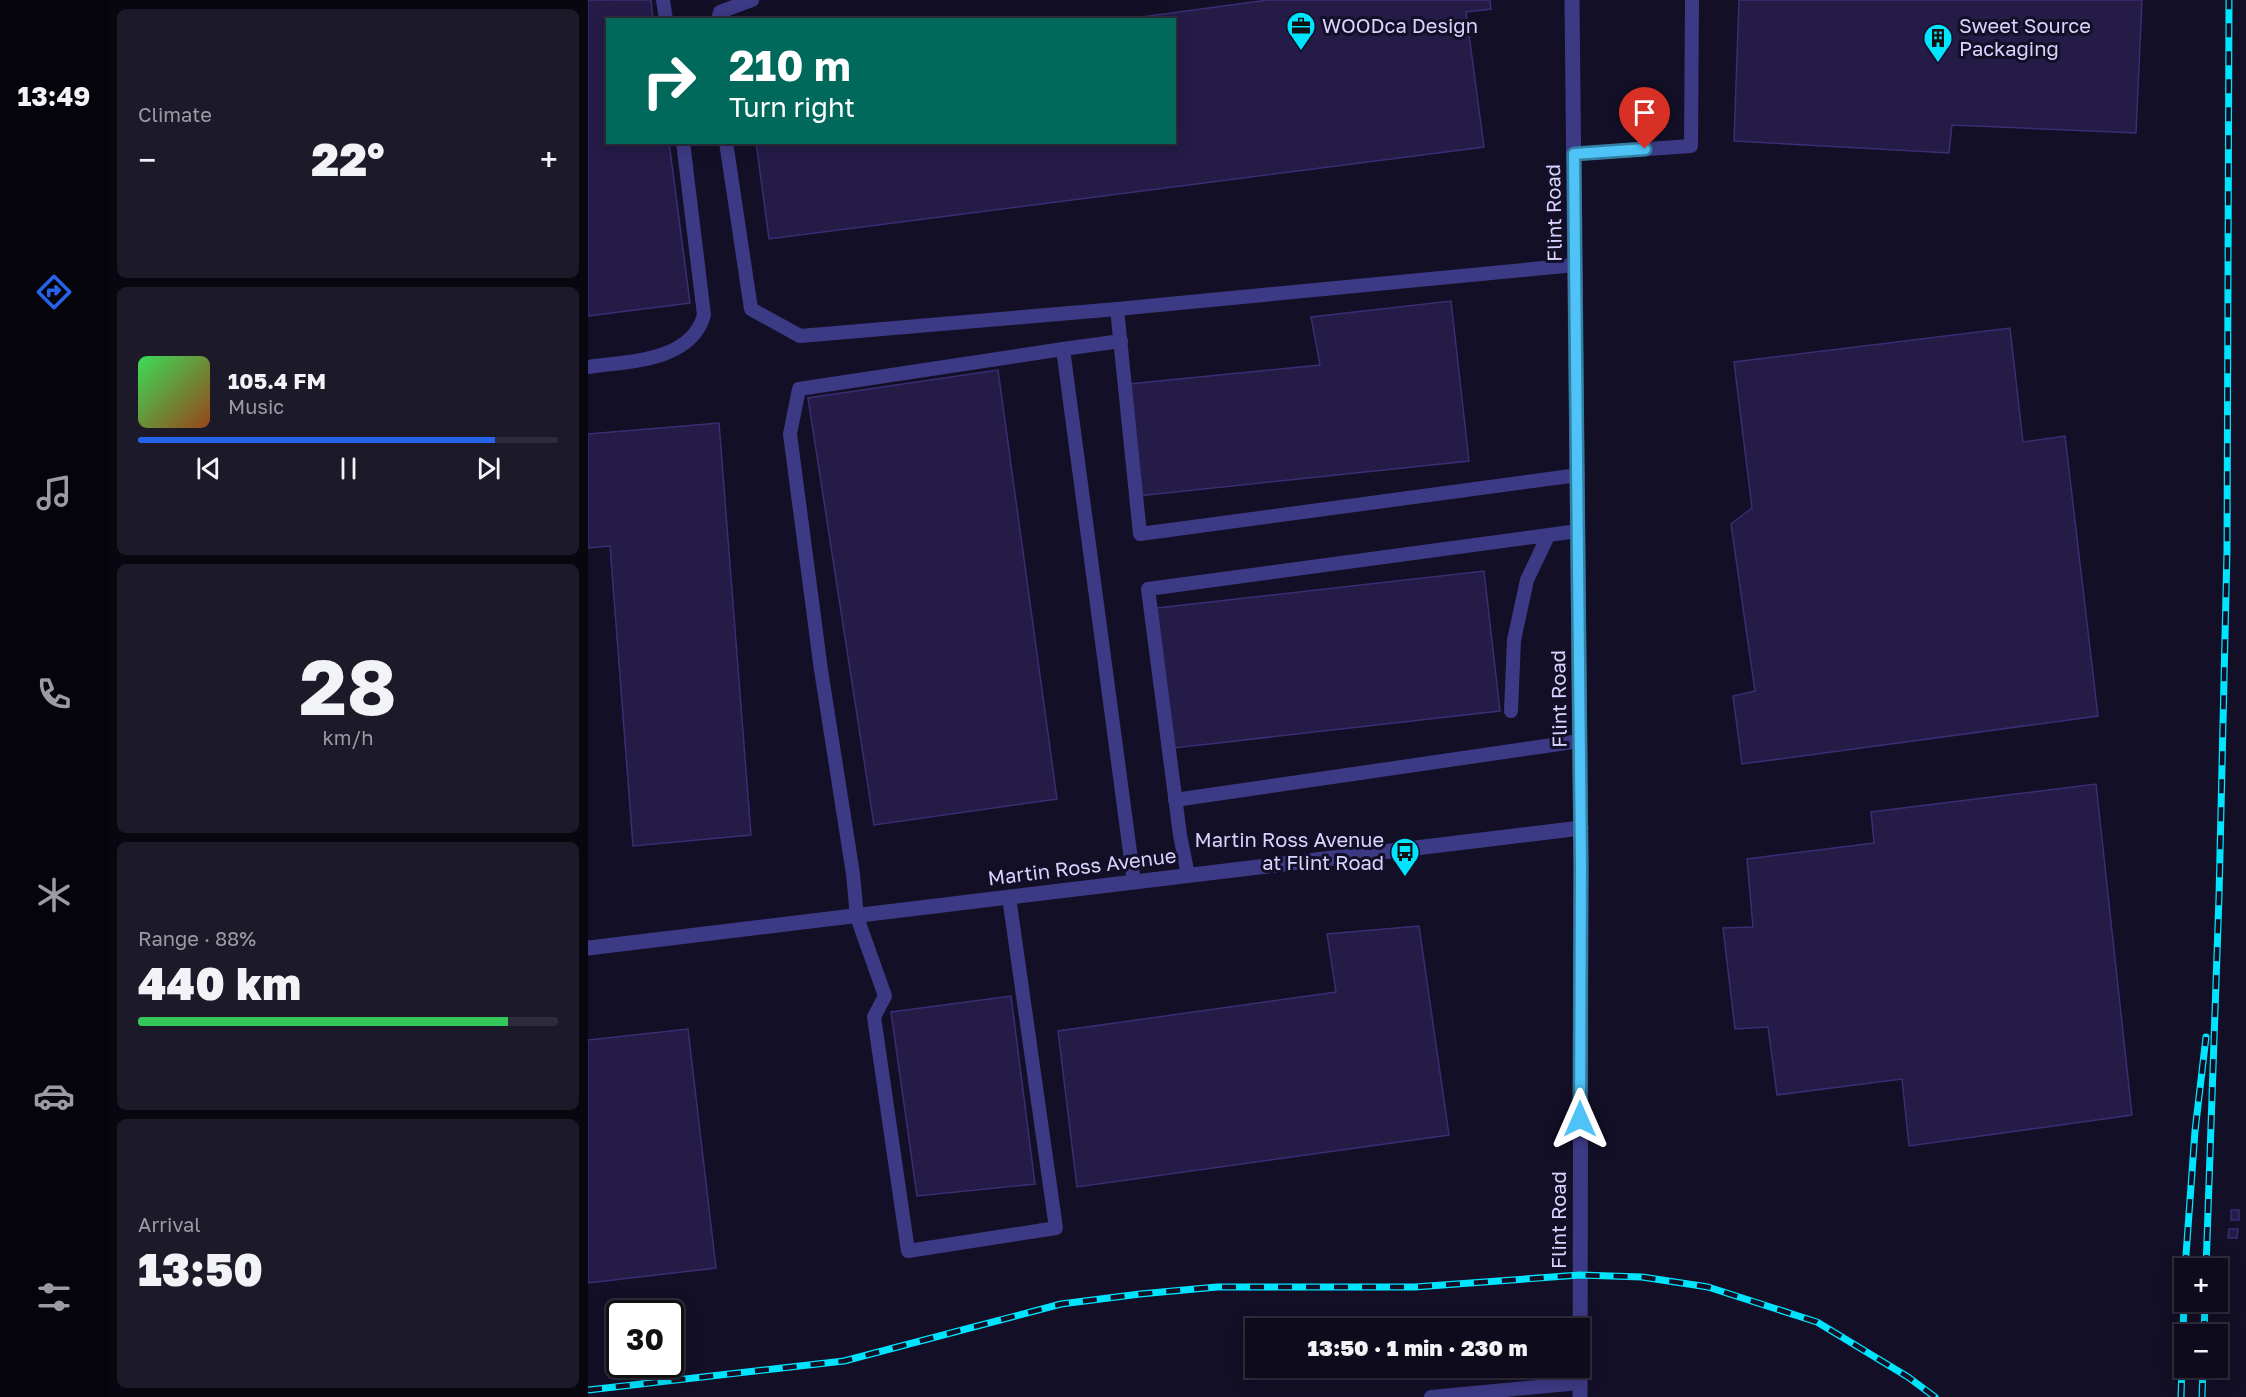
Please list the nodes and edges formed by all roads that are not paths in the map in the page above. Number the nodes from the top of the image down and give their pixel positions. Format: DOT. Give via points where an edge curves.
graph roads {
  1 [pos="663,0"];
  2 [pos="752,0"];
  3 [pos="1572,0"];
  4 [pos="1692,0"];
  5 [pos="666,18"];
  6 [pos="718,18"];
  7 [pos="683,144"];
  8 [pos="726,144"];
  9 [pos="1574,154"];
  10 [pos="1575,265"];
  11 [pos="1117,309"];
  12 [pos="1121,341"];
  13 [pos="1063,349"];
  14 [pos="588,367"];
  15 [pos="1578,475"];
  16 [pos="1578,531"];
  17 [pos="1548,536"];
  18 [pos="1511,711"];
  19 [pos="1580,741"];
  20 [pos="1175,800"];
  21 [pos="1581,828"];
  22 [pos="1188,875"];
  23 [pos="1134,882"];
  24 [pos="1009,897"];
  25 [pos="857,917"];
  26 [pos="588,948"];
  27 [pos="1580,1390"];
  28 [pos="1431,1397"];
  1 -- 5 [label="lane"];
  2 -- 6 [label="lane" via="720,12"];
  3 -- 9 [label="street, Flint Road"];
  4 -- 9 [label="lane" via="1690,146"];
  7 -- 14 [label="lane" via="704,315 701,326 685,344 671,351 647,359"];
  8 -- 11 [label="lane" via="751,309 800,336"];
  9 -- 10 [label="street, Flint Road"];
  10 -- 11 [label="lane"];
  10 -- 15 [label="street, Flint Road"];
  11 -- 12 [label="lane"];
  12 -- 13 [label="lane"];
  12 -- 15 [label="lane" via="1140,534"];
  13 -- 23 [label="lane"];
  13 -- 25 [label="lane" via="799,389 790,434"];
  15 -- 16 [label="street, Flint Road"];
  16 -- 17 [label="lane"];
  16 -- 19 [label="street, Flint Road"];
  17 -- 18 [label="lane" via="1527,580 1514,640"];
  17 -- 20 [label="lane" via="1148,589"];
  19 -- 20 [label="lane"];
  19 -- 21 [label="street, Flint Road"];
  20 -- 22 [label="lane"];
  21 -- 22 [label="street, Martin Ross Avenue"];
  21 -- 27 [label="street, Flint Road"];
  22 -- 23 [label="street, Martin Ross Avenue"];
  23 -- 24 [label="street, Martin Ross Avenue"];
  24 -- 25 [label="street, Martin Ross Avenue"];
  24 -- 25 [label="lane" via="1056,1228 908,1251 874,1017 885,996"];
  25 -- 26 [label="street, Martin Ross Avenue"];
  27 -- 28 [label="lane"];
}
